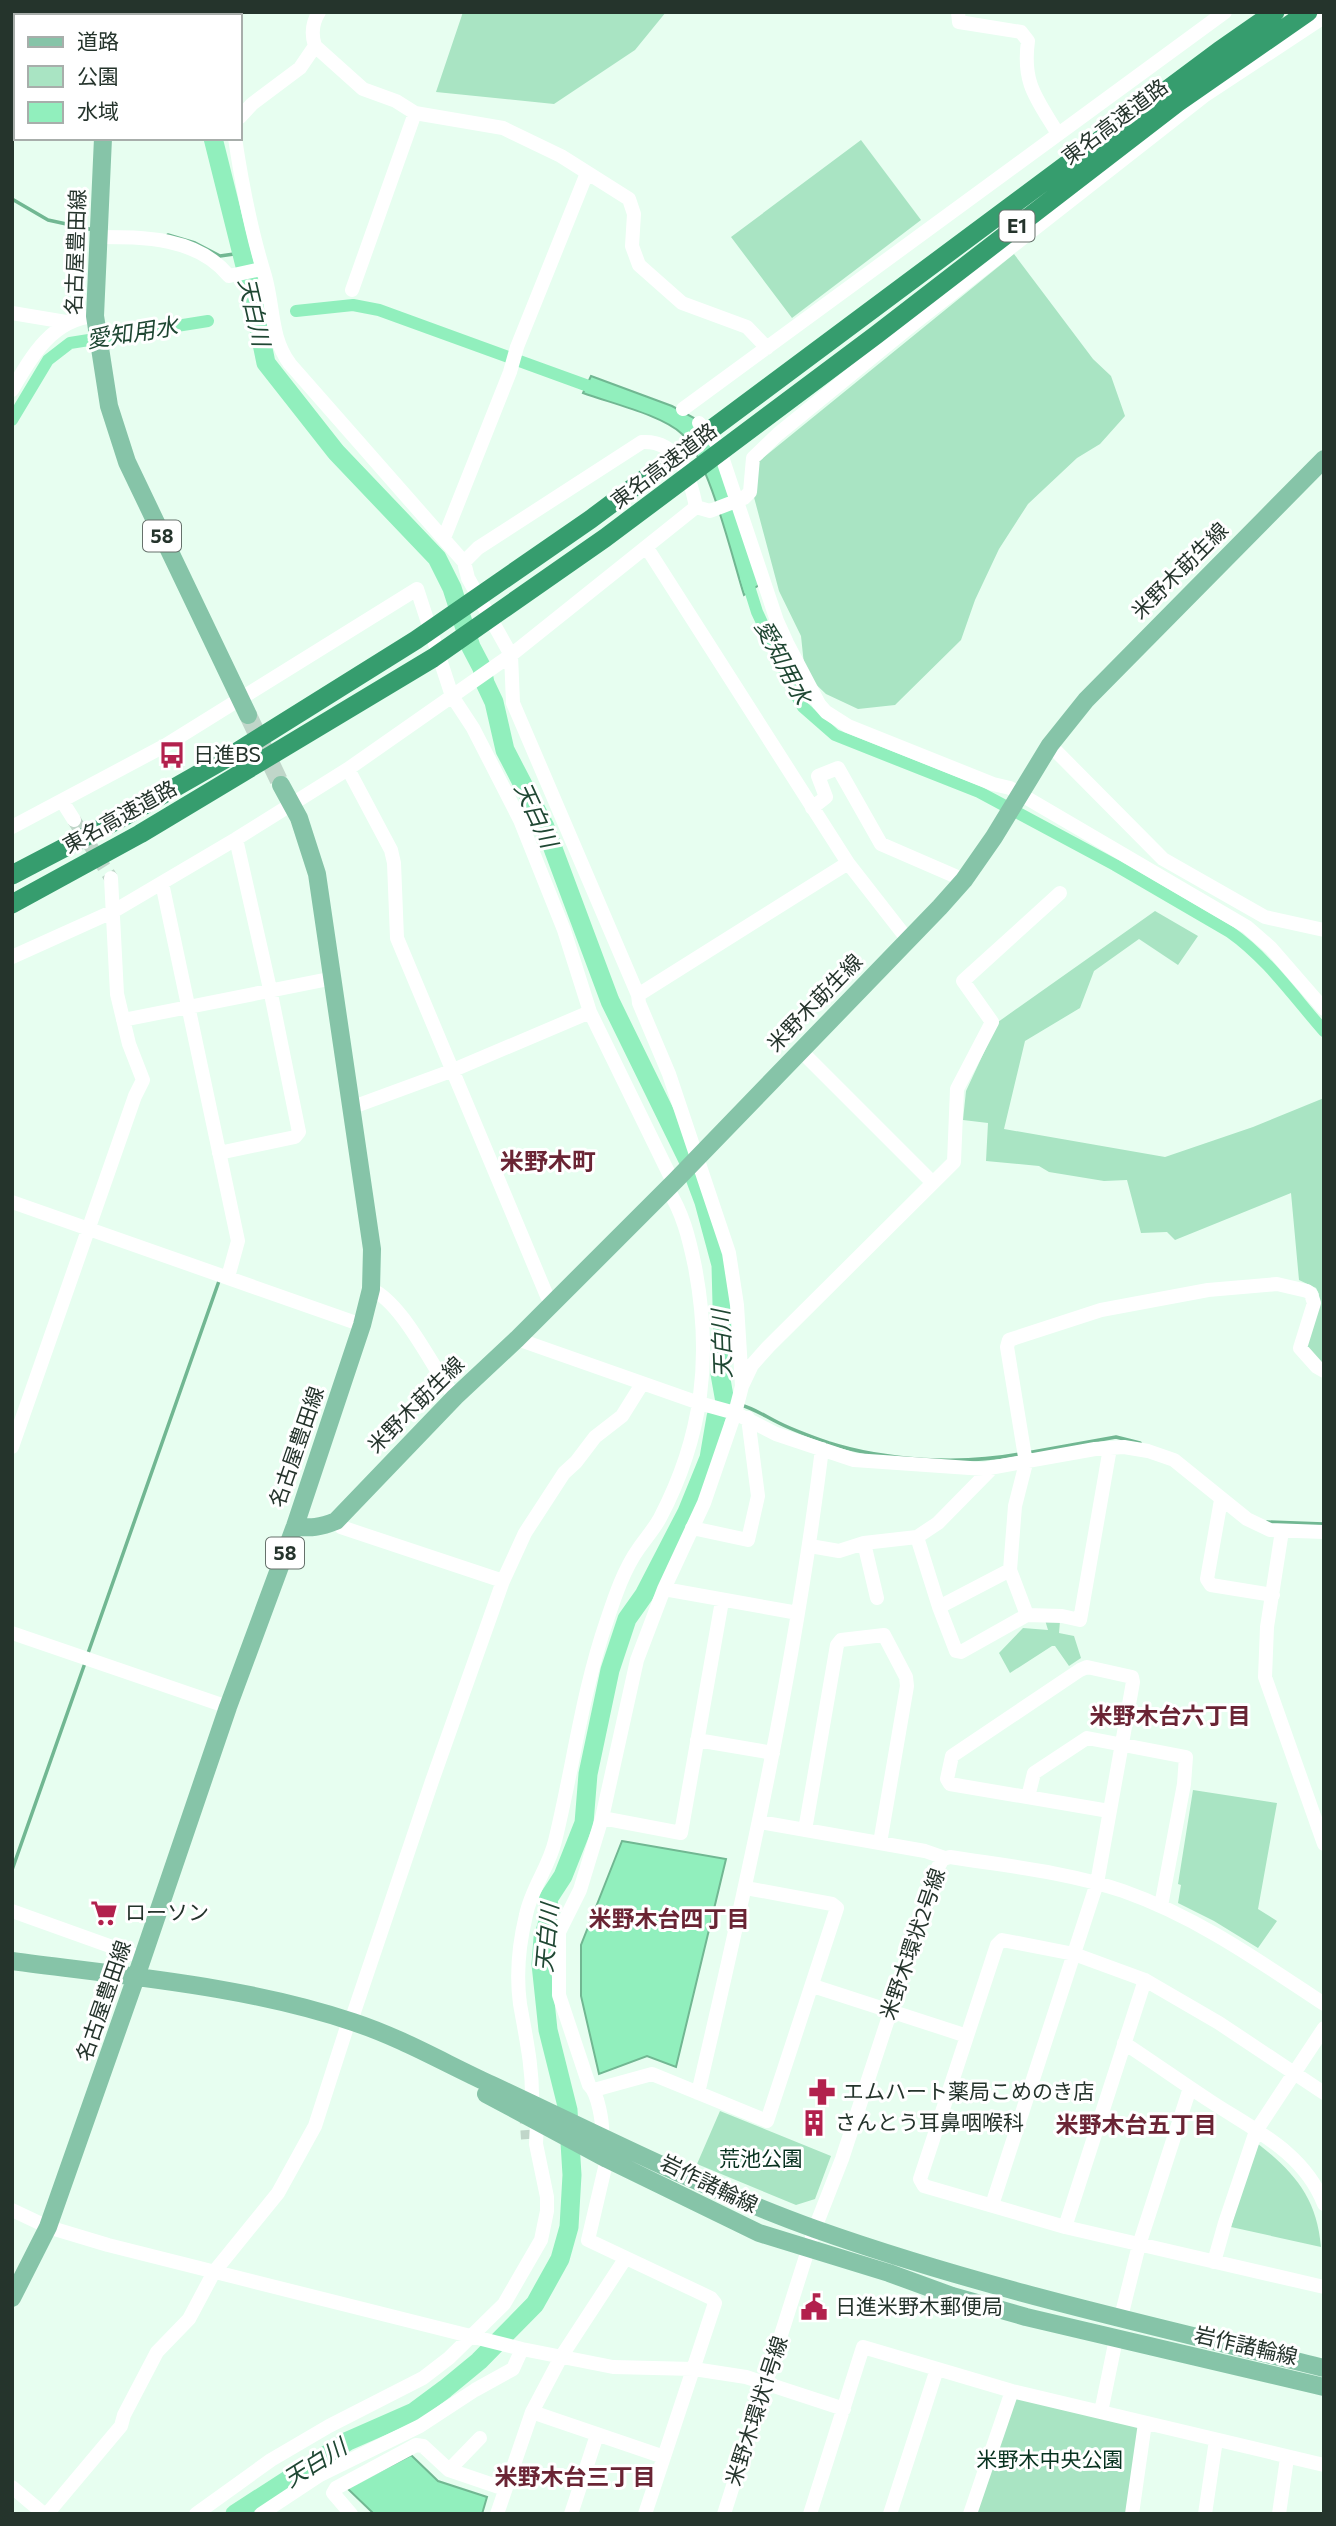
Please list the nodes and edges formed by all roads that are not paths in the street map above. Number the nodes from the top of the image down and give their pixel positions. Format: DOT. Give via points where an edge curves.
graph roads {
  1 [pos="319,12"];
  2 [pos="958,12"];
  3 [pos="1225,12"];
  4 [pos="1275,12"];
  5 [pos="1308,12"];
  6 [pos="1324,17"];
  7 [pos="315,46"];
  8 [pos="415,113"];
  9 [pos="242,115"];
  10 [pos="1058,134"];
  11 [pos="103,140"];
  12 [pos="235,140"];
  13 [pos="587,173"];
  14 [pos="98,237"];
  15 [pos="261,269"];
  16 [pos="352,290"];
  17 [pos="12,313"];
  18 [pos="95,319"];
  19 [pos="64,324"];
  20 [pos="767,348"];
  21 [pos="12,390"];
  22 [pos="683,409"];
  23 [pos="708,424"];
  24 [pos="1324,459"];
  25 [pos="737,502"];
  26 [pos="696,507"];
  27 [pos="444,538"];
  28 [pos="647,548"];
  29 [pos="464,562"];
  30 [pos="505,658"];
  31 [pos="452,696"];
  32 [pos="239,698"];
  33 [pos="248,715"];
  34 [pos="1050,745"];
  35 [pos="348,769"];
  36 [pos="281,785"];
  37 [pos="1019,795"];
  38 [pos="62,801"];
  39 [pos="292,806"];
  40 [pos="812,808"];
  41 [pos="74,820"];
  42 [pos="12,827"];
  43 [pos="236,839"];
  44 [pos="848,863"];
  45 [pos="12,875"];
  46 [pos="111,878"];
  47 [pos="964,880"];
  48 [pos="162,883"];
  49 [pos="1060,893"];
  50 [pos="12,904"];
  51 [pos="114,911"];
  52 [pos="1324,930"];
  53 [pos="908,940"];
  54 [pos="12,957"];
  55 [pos="334,978"];
  56 [pos="270,989"];
  57 [pos="638,995"];
  58 [pos="189,1006"];
  59 [pos="1324,1009"];
  60 [pos="590,1012"];
  61 [pos="123,1020"];
  62 [pos="801,1051"];
  63 [pos="451,1071"];
  64 [pos="353,1107"];
  65 [pos="219,1153"];
  66 [pos="696,1158"];
  67 [pos="933,1183"];
  68 [pos="672,1184"];
  69 [pos="12,1202"];
  70 [pos="89,1229"];
  71 [pos="229,1277"];
  72 [pos="372,1289"];
  73 [pos="552,1303"];
  74 [pos="362,1325"];
  75 [pos="517,1339"];
  76 [pos="1324,1371"];
  77 [pos="642,1384"];
  78 [pos="742,1386"];
  79 [pos="455,1397"];
  80 [pos="699,1403"];
  81 [pos="742,1415"];
  82 [pos="12,1447"];
  83 [pos="1110,1448"];
  84 [pos="822,1449"];
  85 [pos="1026,1463"];
  86 [pos="993,1468"];
  87 [pos="1221,1500"];
  88 [pos="335,1521"];
  89 [pos="295,1526"];
  90 [pos="692,1528"];
  91 [pos="1282,1531"];
  92 [pos="1324,1532"];
  93 [pos="917,1537"];
  94 [pos="864,1543"];
  95 [pos="810,1546"];
  96 [pos="1010,1570"];
  97 [pos="503,1581"];
  98 [pos="664,1589"];
  99 [pos="1273,1595"];
  100 [pos="877,1598"];
  101 [pos="722,1601"];
  102 [pos="939,1608"];
  103 [pos="798,1613"];
  104 [pos="1027,1615"];
  105 [pos="12,1633"];
  106 [pos="228,1707"];
  107 [pos="697,1740"];
  108 [pos="1121,1744"];
  109 [pos="773,1754"];
  110 [pos="1028,1797"];
  111 [pos="1110,1811"];
  112 [pos="602,1818"];
  113 [pos="760,1822"];
  114 [pos="805,1830"];
  115 [pos="880,1843"];
  116 [pos="1324,1844"];
  117 [pos="945,1858"];
  118 [pos="1097,1883"];
  119 [pos="746,1888"];
  120 [pos="1161,1906"];
  121 [pos="12,1911"];
  122 [pos="132,1954"];
  123 [pos="1074,1954"];
  124 [pos="12,1961"];
  125 [pos="136,1977"];
  126 [pos="1145,1980"];
  127 [pos="813,1986"];
  128 [pos="520,2002"];
  129 [pos="1324,2004"];
  130 [pos="890,2011"];
  131 [pos="349,2025"];
  132 [pos="1324,2028"];
  133 [pos="967,2036"];
  134 [pos="1124,2043"];
  135 [pos="1294,2072"];
  136 [pos="525,2080"];
  137 [pos="1190,2088"];
  138 [pos="594,2090"];
  139 [pos="698,2093"];
  140 [pos="1324,2093"];
  141 [pos="532,2103"];
  142 [pos="540,2123"];
  143 [pos="1256,2132"];
  144 [pos="528,2139"];
  145 [pos="598,2144"];
  146 [pos="1324,2204"];
  147 [pos="992,2205"];
  148 [pos="12,2210"];
  149 [pos="48,2227"];
  150 [pos="1065,2227"];
  151 [pos="815,2228"];
  152 [pos="1139,2245"];
  153 [pos="809,2248"];
  154 [pos="625,2259"];
  155 [pos="1214,2262"];
  156 [pos="214,2272"];
  157 [pos="522,2273"];
  158 [pos="1324,2287"];
  159 [pos="12,2298"];
  160 [pos="1121,2317"];
  161 [pos="471,2336"];
  162 [pos="1116,2339"];
  163 [pos="519,2348"];
  164 [pos="561,2357"];
  165 [pos="1324,2368"];
  166 [pos="694,2369"];
  167 [pos="937,2370"];
  168 [pos="766,2384"];
  169 [pos="1324,2387"];
  170 [pos="1012,2391"];
  171 [pos="844,2409"];
  172 [pos="532,2412"];
  173 [pos="1101,2412"];
  174 [pos="1145,2423"];
  175 [pos="597,2435"];
  176 [pos="480,2438"];
  177 [pos="1216,2440"];
  178 [pos="664,2457"];
  179 [pos="1287,2458"];
  180 [pos="1324,2465"];
  181 [pos="449,2470"];
  182 [pos="12,2487"];
  183 [pos="505,2489"];
  184 [pos="46,2514"];
  185 [pos="196,2514"];
  186 [pos="261,2514"];
  187 [pos="351,2514"];
  188 [pos="497,2514"];
  189 [pos="571,2514"];
  190 [pos="645,2514"];
  191 [pos="724,2514"];
  192 [pos="810,2514"];
  193 [pos="890,2514"];
  194 [pos="970,2514"];
  195 [pos="1132,2514"];
  196 [pos="1205,2514"];
  197 [pos="1279,2514"];
  1 -- 7 [label="street" via="312,37"];
  2 -- 10 [label="street" via="959,22 1021,32 1028,41 1025,63 1030,86"];
  3 -- 10 [label="street"];
  4 -- 23 [label="highway, 東名高速道路 / E1"];
  5 -- 50 [label="highway, 東名高速道路 / E1" via="1177,103 605,538 433,658 151,827"];
  6 -- 25 [label="street" via="1204,96 778,434 753,458 750,492"];
  7 -- 8 [label="street" via="363,89"];
  7 -- 9 [label="street" via="300,68"];
  8 -- 13 [label="street" via="503,128"];
  8 -- 16 [label="street"];
  10 -- 20 [label="street"];
  11 -- 14 [label="main road, 名古屋豊田線 / 58"];
  12 -- 15 [label="street"];
  13 -- 20 [label="street" via="629,199 634,214 632,246 639,265 682,303 747,327"];
  13 -- 27 [label="street"];
  14 -- 15 [label="street" via="142,237 189,247 229,276"];
  14 -- 18 [label="main road, 名古屋豊田線 / 58"];
  15 -- 27 [label="street" via="274,331 285,357"];
  17 -- 19 [label="street"];
  18 -- 19 [label="street"];
  18 -- 32 [label="main road, 名古屋豊田線 / 58" via="109,406 127,462"];
  19 -- 21 [label="street" via="27,364"];
  20 -- 22 [label="street"];
  23 -- 25 [label="street"];
  23 -- 45 [label="highway, 東名高速道路 / E1" via="666,463 591,519 416,639 232,755"];
  24 -- 34 [label="main road, 米野木莇生線" via="1086,700"];
  25 -- 26 [label="street" via="713,511"];
  25 -- 37 [label="street" via="777,621 826,712 848,726"];
  26 -- 28 [label="street"];
  26 -- 29 [label="street" via="674,452 656,441 642,442 478,548"];
  27 -- 29 [label="street"];
  28 -- 30 [label="street"];
  28 -- 40 [label="street"];
  29 -- 30 [label="street"];
  30 -- 31 [label="street"];
  30 -- 57 [label="street" via="513,703"];
  31 -- 32 [label="street" via="417,589"];
  31 -- 35 [label="street"];
  31 -- 60 [label="street" via="520,820 564,930"];
  32 -- 33 [label="main road, 名古屋豊田線 / 58"];
  32 -- 38 [label="street" via="166,745"];
  34 -- 37 [label="main road, 米野木莇生線"];
  34 -- 52 [label="street" via="1163,859 1265,916"];
  35 -- 39 [label="street"];
  35 -- 63 [label="street" via="391,850 397,938"];
  36 -- 39 [label="main road, 名古屋豊田線 / 58"];
  37 -- 47 [label="main road, 米野木莇生線"];
  37 -- 59 [label="street" via="1247,927"];
  38 -- 41 [label="street"];
  38 -- 42 [label="street"];
  39 -- 43 [label="street"];
  39 -- 55 [label="main road, 名古屋豊田線 / 58" via="317,874"];
  40 -- 44 [label="street"];
  40 -- 47 [label="street" via="826,797 818,776 838,768 881,844"];
  43 -- 48 [label="street"];
  43 -- 56 [label="street"];
  44 -- 53 [label="street"];
  44 -- 57 [label="street"];
  46 -- 51 [label="street"];
  47 -- 53 [label="main road, 米野木莇生線"];
  48 -- 51 [label="street"];
  48 -- 58 [label="street"];
  49 -- 67 [label="street" via="963,981 992,1022 957,1089 954,1162"];
  51 -- 54 [label="street"];
  51 -- 61 [label="street" via="117,994"];
  53 -- 62 [label="main road, 米野木莇生線"];
  55 -- 56 [label="street"];
  55 -- 64 [label="main road, 名古屋豊田線 / 58"];
  56 -- 58 [label="street"];
  56 -- 65 [label="street" via="299,1132"];
  57 -- 66 [label="street"];
  58 -- 61 [label="street"];
  58 -- 65 [label="street"];
  60 -- 63 [label="street"];
  60 -- 68 [label="street"];
  61 -- 70 [label="street" via="143,1080"];
  62 -- 66 [label="main road, 米野木莇生線"];
  62 -- 67 [label="street"];
  63 -- 64 [label="street"];
  63 -- 73 [label="street"];
  64 -- 72 [label="main road, 名古屋豊田線 / 58" via="372,1249"];
  65 -- 71 [label="street" via="238,1241"];
  66 -- 68 [label="main road, 米野木莇生線"];
  66 -- 78 [label="street" via="729,1254"];
  67 -- 78 [label="street" via="768,1347"];
  68 -- 73 [label="main road, 米野木莇生線"];
  68 -- 80 [label="street" via="689,1236 703,1310"];
  69 -- 70 [label="street"];
  70 -- 71 [label="street"];
  70 -- 82 [label="street"];
  71 -- 74 [label="street"];
  72 -- 74 [label="main road, 名古屋豊田線 / 58"];
  72 -- 79 [label="street" via="382,1294 410,1328"];
  73 -- 75 [label="main road, 米野木莇生線"];
  74 -- 89 [label="main road, 名古屋豊田線 / 58"];
  75 -- 77 [label="street"];
  75 -- 79 [label="main road, 米野木莇生線"];
  76 -- 85 [label="street" via="1300,1348 1313,1297 1307,1291 1277,1284 1144,1300 1014,1336 1007,1347"];
  77 -- 80 [label="street"];
  77 -- 97 [label="street" via="622,1416 595,1437 564,1473 525,1533"];
  78 -- 81 [label="street"];
  79 -- 88 [label="main road, 米野木莇生線"];
  80 -- 81 [label="street"];
  80 -- 128 [label="street" via="684,1463 660,1518 628,1568 599,1646 554,1845 526,1911 519,1950"];
  81 -- 84 [label="street" via="776,1434"];
  81 -- 90 [label="street"];
  81 -- 90 [label="street" via="758,1496 748,1540"];
  83 -- 85 [label="street"];
  83 -- 87 [label="street" via="1148,1451 1174,1460"];
  83 -- 104 [label="street" via="1080,1620"];
  84 -- 86 [label="street" via="855,1460"];
  84 -- 95 [label="street"];
  85 -- 86 [label="street"];
  85 -- 96 [label="street" via="1016,1506"];
  86 -- 93 [label="street"];
  87 -- 91 [label="street" via="1247,1519"];
  87 -- 99 [label="street" via="1207,1578 1210,1585"];
  88 -- 89 [label="main road" via="324,1526"];
  88 -- 97 [label="street" via="341,1527"];
  89 -- 106 [label="main road, 名古屋豊田線 / 58"];
  90 -- 98 [label="street"];
  91 -- 92 [label="street"];
  91 -- 99 [label="street"];
  93 -- 94 [label="street"];
  93 -- 102 [label="street"];
  94 -- 95 [label="street" via="839,1551"];
  94 -- 100 [label="street"];
  95 -- 103 [label="street"];
  96 -- 102 [label="street"];
  96 -- 104 [label="street"];
  97 -- 131 [label="street"];
  98 -- 101 [label="street"];
  98 -- 112 [label="street" via="637,1660"];
  99 -- 116 [label="street" via="1265,1677"];
  101 -- 103 [label="street"];
  101 -- 107 [label="street"];
  102 -- 104 [label="street" via="956,1651 961,1652"];
  103 -- 109 [label="street"];
  105 -- 106 [label="street"];
  106 -- 125 [label="main road, 名古屋豊田線 / 58"];
  107 -- 109 [label="street"];
  107 -- 112 [label="street" via="681,1833"];
  108 -- 110 [label="street" via="1083,1740 1034,1773"];
  108 -- 110 [label="street" via="1132,1677 1087,1667 950,1758 950,1784"];
  108 -- 111 [label="street"];
  108 -- 120 [label="street" via="1183,1755 1188,1760"];
  109 -- 113 [label="street"];
  110 -- 111 [label="street"];
  111 -- 118 [label="street"];
  112 -- 138 [label="street" via="580,1890 558,1941 557,1979 563,2012"];
  113 -- 114 [label="street"];
  113 -- 119 [label="street"];
  114 -- 115 [label="street"];
  114 -- 115 [label="street" via="837,1645 841,1640 884,1635 907,1686"];
  115 -- 117 [label="street"];
  117 -- 118 [label="street, 米野木環状2号線"];
  117 -- 130 [label="street, 米野木環状2号線" via="938,1867"];
  118 -- 120 [label="street, 米野木環状2号線"];
  118 -- 123 [label="street"];
  119 -- 127 [label="street" via="837,1908"];
  119 -- 139 [label="street"];
  120 -- 129 [label="street, 米野木環状2号線" via="1224,1937"];
  121 -- 122 [label="street"];
  123 -- 126 [label="street"];
  123 -- 133 [label="street" via="1002,1940"];
  123 -- 147 [label="street"];
  124 -- 125 [label="main road, 岩作諸輪線"];
  125 -- 131 [label="main road, 岩作諸輪線" via="225,1991"];
  125 -- 149 [label="main road, 名古屋豊田線 / 58"];
  126 -- 134 [label="street"];
  126 -- 135 [label="street"];
  127 -- 130 [label="street"];
  127 -- 139 [label="street" via="767,2121"];
  128 -- 136 [label="street"];
  128 -- 141 [label="street"];
  130 -- 133 [label="street"];
  130 -- 151 [label="street, 米野木環状2号線"];
  131 -- 141 [label="main road, 岩作諸輪線" via="394,2038"];
  131 -- 142 [label="main road, 岩作諸輪線"];
  131 -- 156 [label="street" via="315,2126 278,2193"];
  132 -- 135 [label="street"];
  133 -- 147 [label="street" via="920,2179 924,2186"];
  134 -- 137 [label="street"];
  134 -- 150 [label="street"];
  135 -- 140 [label="street"];
  135 -- 143 [label="street"];
  137 -- 143 [label="street"];
  137 -- 152 [label="street"];
  138 -- 139 [label="street" via="647,2073"];
  138 -- 145 [label="street" via="603,2121"];
  141 -- 145 [label="main road, 岩作諸輪線"];
  142 -- 145 [label="main road, 岩作諸輪線"];
  142 -- 157 [label="street" via="536,2144 547,2211 541,2240"];
  143 -- 146 [label="street" via="1281,2146 1306,2170"];
  143 -- 155 [label="street"];
  144 -- 157 [label="street" via="531,2173 541,2196"];
  145 -- 151 [label="main road, 岩作諸輪線"];
  145 -- 153 [label="main road, 岩作諸輪線" via="752,2230"];
  145 -- 154 [label="street" via="588,2240"];
  147 -- 150 [label="street"];
  148 -- 149 [label="street"];
  149 -- 156 [label="street"];
  149 -- 159 [label="main road, 名古屋豊田線 / 58"];
  150 -- 152 [label="street"];
  151 -- 153 [label="street, 米野木環状1号線"];
  151 -- 160 [label="main road, 岩作諸輪線" via="995,2284"];
  152 -- 155 [label="street"];
  152 -- 160 [label="street"];
  153 -- 162 [label="main road, 岩作諸輪線" via="951,2296"];
  153 -- 168 [label="street, 米野木環状1号線"];
  154 -- 164 [label="street"];
  154 -- 166 [label="street" via="714,2300"];
  155 -- 158 [label="street"];
  156 -- 161 [label="street"];
  156 -- 184 [label="street" via="189,2319 157,2352 121,2426"];
  157 -- 161 [label="street" via="504,2304"];
  160 -- 165 [label="main road, 岩作諸輪線"];
  161 -- 163 [label="street"];
  161 -- 185 [label="street" via="423,2378 271,2460"];
  162 -- 169 [label="main road, 岩作諸輪線"];
  162 -- 173 [label="street"];
  163 -- 164 [label="street"];
  163 -- 186 [label="street" via="513,2369 420,2426 320,2475"];
  164 -- 166 [label="street" via="632,2368"];
  164 -- 172 [label="street"];
  166 -- 168 [label="street"];
  166 -- 178 [label="street"];
  167 -- 170 [label="street"];
  167 -- 171 [label="street" via="863,2347"];
  167 -- 193 [label="street"];
  168 -- 171 [label="street"];
  168 -- 191 [label="street, 米野木環状1号線"];
  170 -- 173 [label="street"];
  170 -- 194 [label="street"];
  171 -- 192 [label="street"];
  172 -- 175 [label="street"];
  172 -- 183 [label="street"];
  173 -- 174 [label="street"];
  174 -- 177 [label="street"];
  174 -- 195 [label="street"];
  175 -- 178 [label="street"];
  175 -- 189 [label="street"];
  176 -- 181 [label="street"];
  177 -- 179 [label="street"];
  177 -- 196 [label="street"];
  178 -- 190 [label="street"];
  179 -- 180 [label="street"];
  179 -- 197 [label="street"];
  181 -- 183 [label="street"];
  181 -- 187 [label="street" via="416,2445 336,2488 335,2497"];
  182 -- 184 [label="street"];
  183 -- 188 [label="street"];
}
